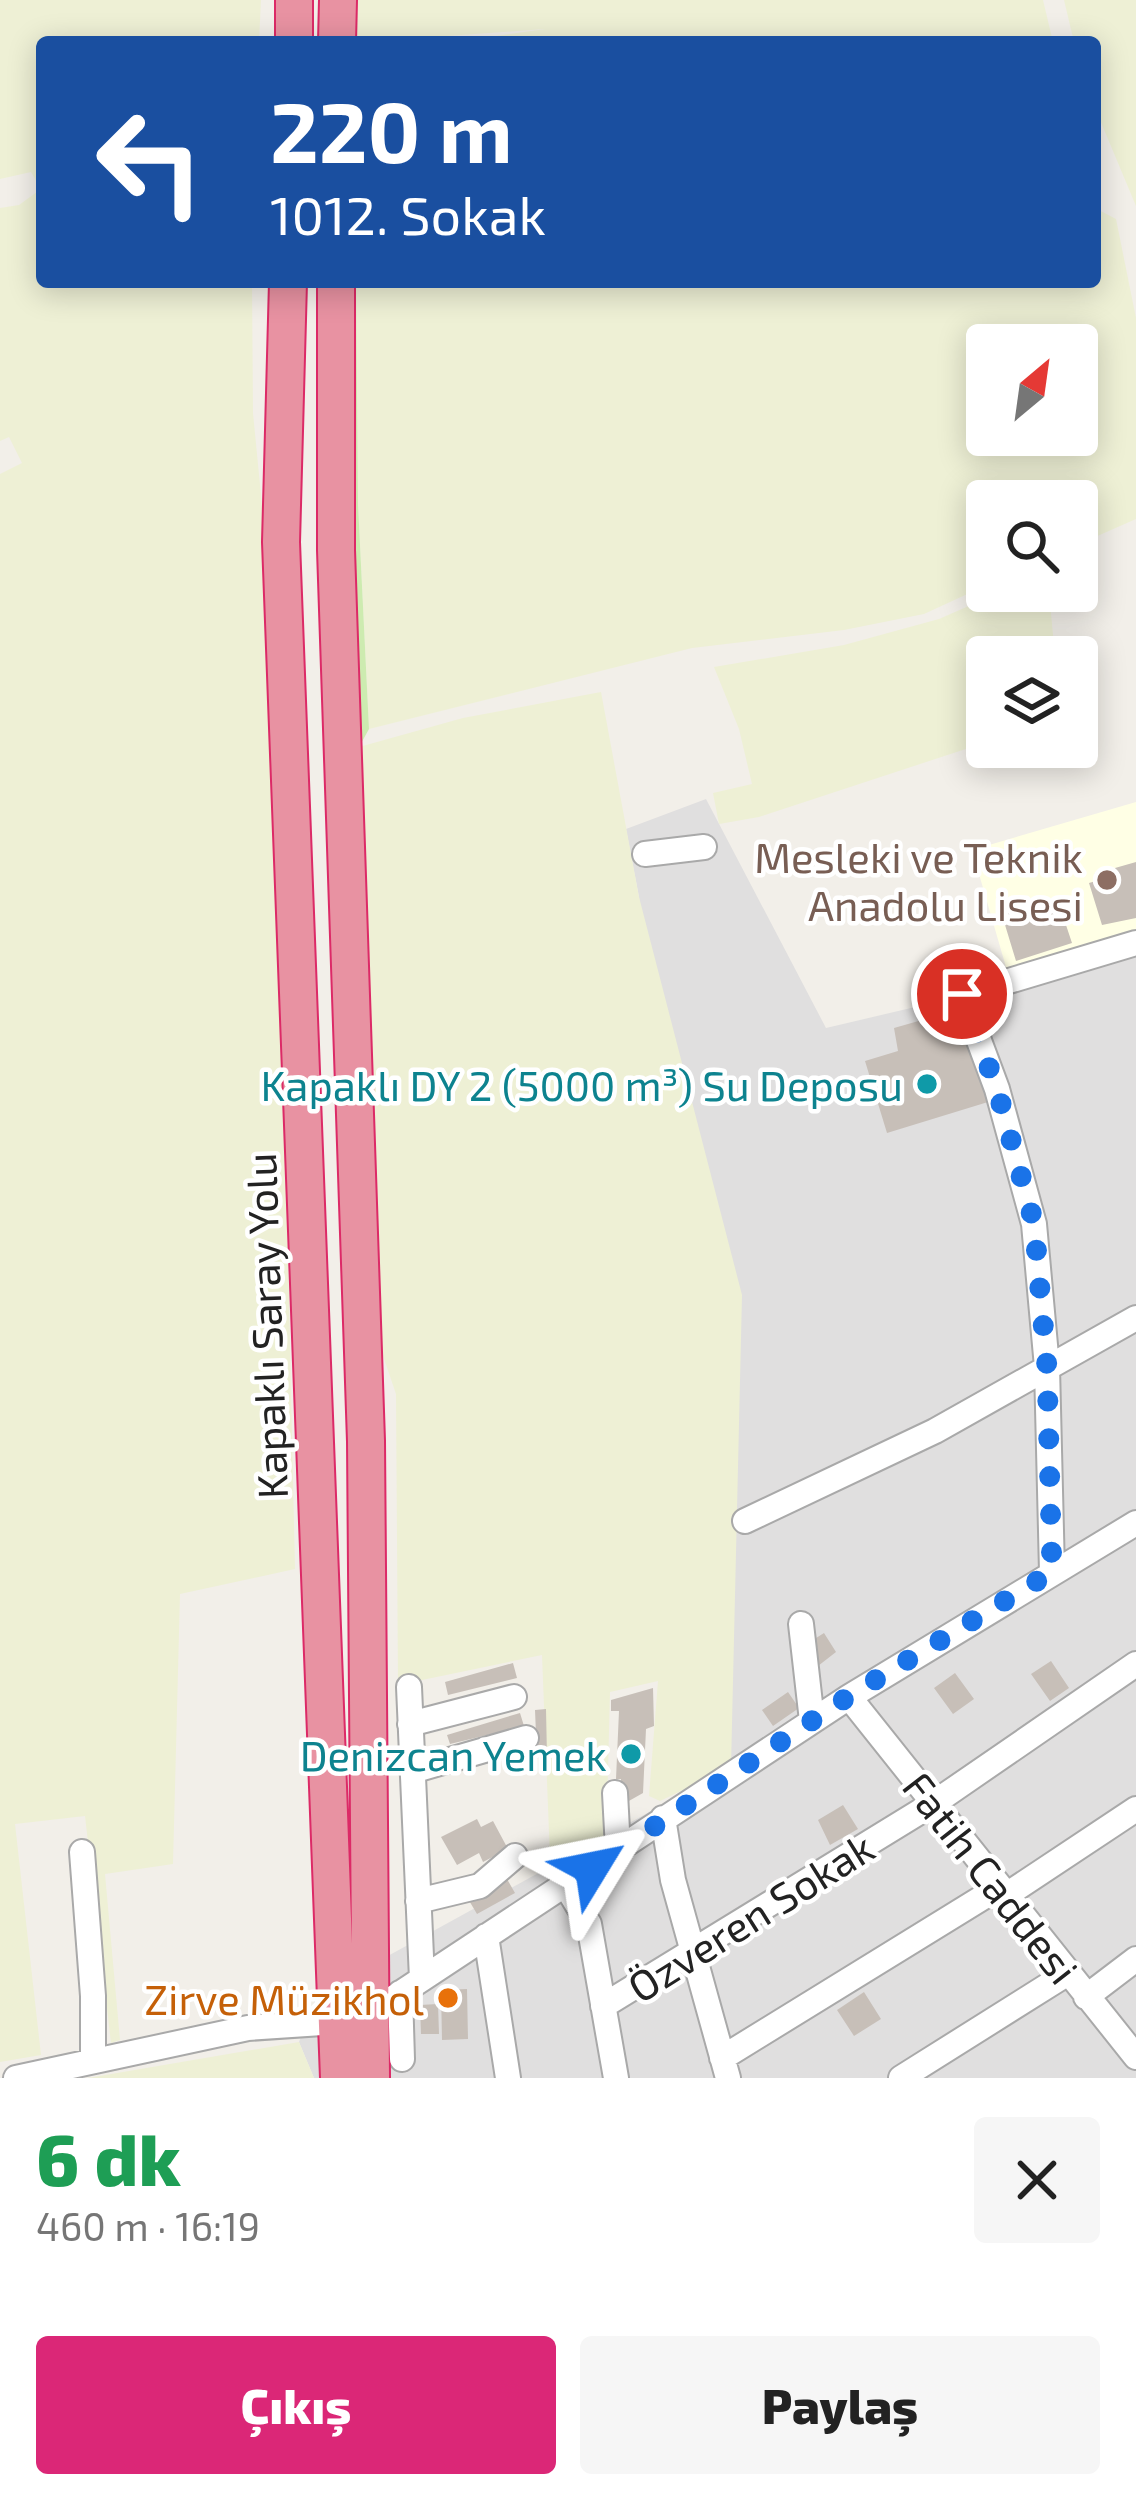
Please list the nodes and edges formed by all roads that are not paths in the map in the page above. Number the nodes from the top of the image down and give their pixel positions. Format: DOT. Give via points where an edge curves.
graph roads {
  1 [pos="294,0"];
  2 [pos="338,0"];
  3 [pos="294,36"];
  4 [pos="337,36"];
  5 [pos="289,288"];
  6 [pos="336,288"];
  7 [pos="704,847"];
  8 [pos="646,854"];
  9 [pos="1136,943"];
  10 [pos="1136,1318"];
  11 [pos="1047,1367"];
  12 [pos="745,1521"];
  13 [pos="1136,1523"];
  14 [pos="1052,1572"];
  15 [pos="801,1624"];
  16 [pos="1136,1664"];
  17 [pos="409,1687"];
  18 [pos="849,1696"];
  19 [pos="514,1697"];
  20 [pos="812,1721"];
  21 [pos="410,1724"];
  22 [pos="526,1738"];
  23 [pos="412,1771"];
  24 [pos="615,1793"];
  25 [pos="934,1804"];
  26 [pos="1136,1809"];
  27 [pos="663,1818"];
  28 [pos="618,1850"];
  29 [pos="82,1852"];
  30 [pos="515,1856"];
  31 [pos="566,1886"];
  32 [pos="1001,1892"];
  33 [pos="418,1901"];
  34 [pos="486,1936"];
  35 [pos="691,1951"];
  36 [pos="1136,1960"];
  37 [pos="1068,1973"];
  38 [pos="411,1986"];
  39 [pos="1086,1997"];
  40 [pos="603,2006"];
  41 [pos="377,2050"];
  42 [pos="1136,2057"];
  43 [pos="93,2061"];
  44 [pos="725,2068"];
  45 [pos="16,2078"];
  46 [pos="339,2078"];
  47 [pos="508,2078"];
  48 [pos="616,2078"];
  49 [pos="901,2078"];
  1 -- 3 [label="highway"];
  2 -- 4 [label="highway"];
  5 -- 41 [label="highway, Kapaklı Saray Yolu" via="281,542"];
  6 -- 41 [label="highway, Kapaklı Saray Yolu" via="336,550"];
  7 -- 8 [label="street"];
  9 -- 11 [label="street" via="962,994 1034,1223"];
  10 -- 11 [label="street"];
  11 -- 12 [label="street" via="935,1431"];
  11 -- 14 [label="street"];
  13 -- 14 [label="street"];
  14 -- 18 [label="street"];
  15 -- 20 [label="street"];
  16 -- 25 [label="street, Özveren Sokak"];
  17 -- 21 [label="street"];
  18 -- 20 [label="street"];
  18 -- 25 [label="street, Fatih Caddesi"];
  19 -- 21 [label="street"];
  20 -- 27 [label="street"];
  21 -- 23 [label="street"];
  22 -- 23 [label="street"];
  23 -- 33 [label="street"];
  24 -- 28 [label="street"];
  25 -- 32 [label="street, Fatih Caddesi"];
  25 -- 35 [label="street, Özveren Sokak"];
  26 -- 32 [label="street"];
  27 -- 28 [label="street"];
  27 -- 35 [label="street"];
  28 -- 31 [label="street"];
  29 -- 43 [label="street"];
  30 -- 33 [label="street" via="480,1886"];
  31 -- 34 [label="street"];
  31 -- 40 [label="street" via="590,1924"];
  32 -- 37 [label="street, Fatih Caddesi"];
  32 -- 44 [label="street"];
  33 -- 38 [label="street"];
  34 -- 38 [label="street"];
  34 -- 47 [label="street"];
  35 -- 40 [label="street, Özveren Sokak"];
  35 -- 44 [label="street"];
  36 -- 39 [label="street"];
  37 -- 39 [label="street, Fatih Caddesi"];
  37 -- 49 [label="street"];
  38 -- 41 [label="street"];
  38 -- 41 [label="street"];
  39 -- 42 [label="street, Fatih Caddesi"];
  40 -- 48 [label="street"];
  41 -- 43 [label="street" via="248,2028"];
  41 -- 46 [label="highway, Kapaklı Saray Yolu"];
  43 -- 45 [label="street"];
}
